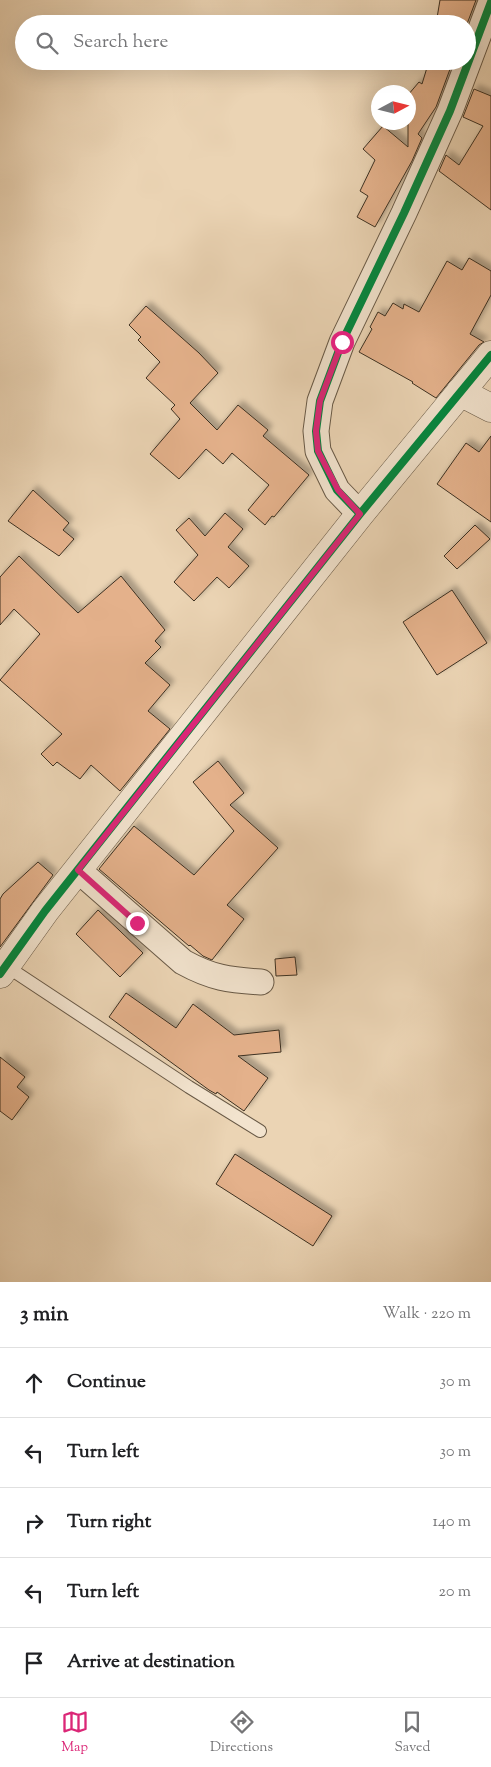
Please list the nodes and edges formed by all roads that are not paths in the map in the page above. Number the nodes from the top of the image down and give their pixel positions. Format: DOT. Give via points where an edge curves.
graph roads {
  1 [pos="491,2"];
  2 [pos="476,42"];
  3 [pos="465,70"];
  4 [pos="491,355"];
  5 [pos="460,392"];
  6 [pos="491,408"];
  7 [pos="360,514"];
  8 [pos="78,870"];
  9 [pos="3,970"];
  10 [pos="261,982"];
  11 [pos="260,1130"];
  1 -- 2 [label="street"];
  3 -- 7 [label="street" via="404,213 342,342 320,401 316,431 318,451 338,490"];
  4 -- 5 [label="street"];
  5 -- 6 [label="street"];
  5 -- 7 [label="street"];
  7 -- 8 [label="street"];
  8 -- 9 [label="street"];
  8 -- 10 [label="street" via="183,962 203,973 227,980"];
  9 -- 11 [label="lane"];
}
